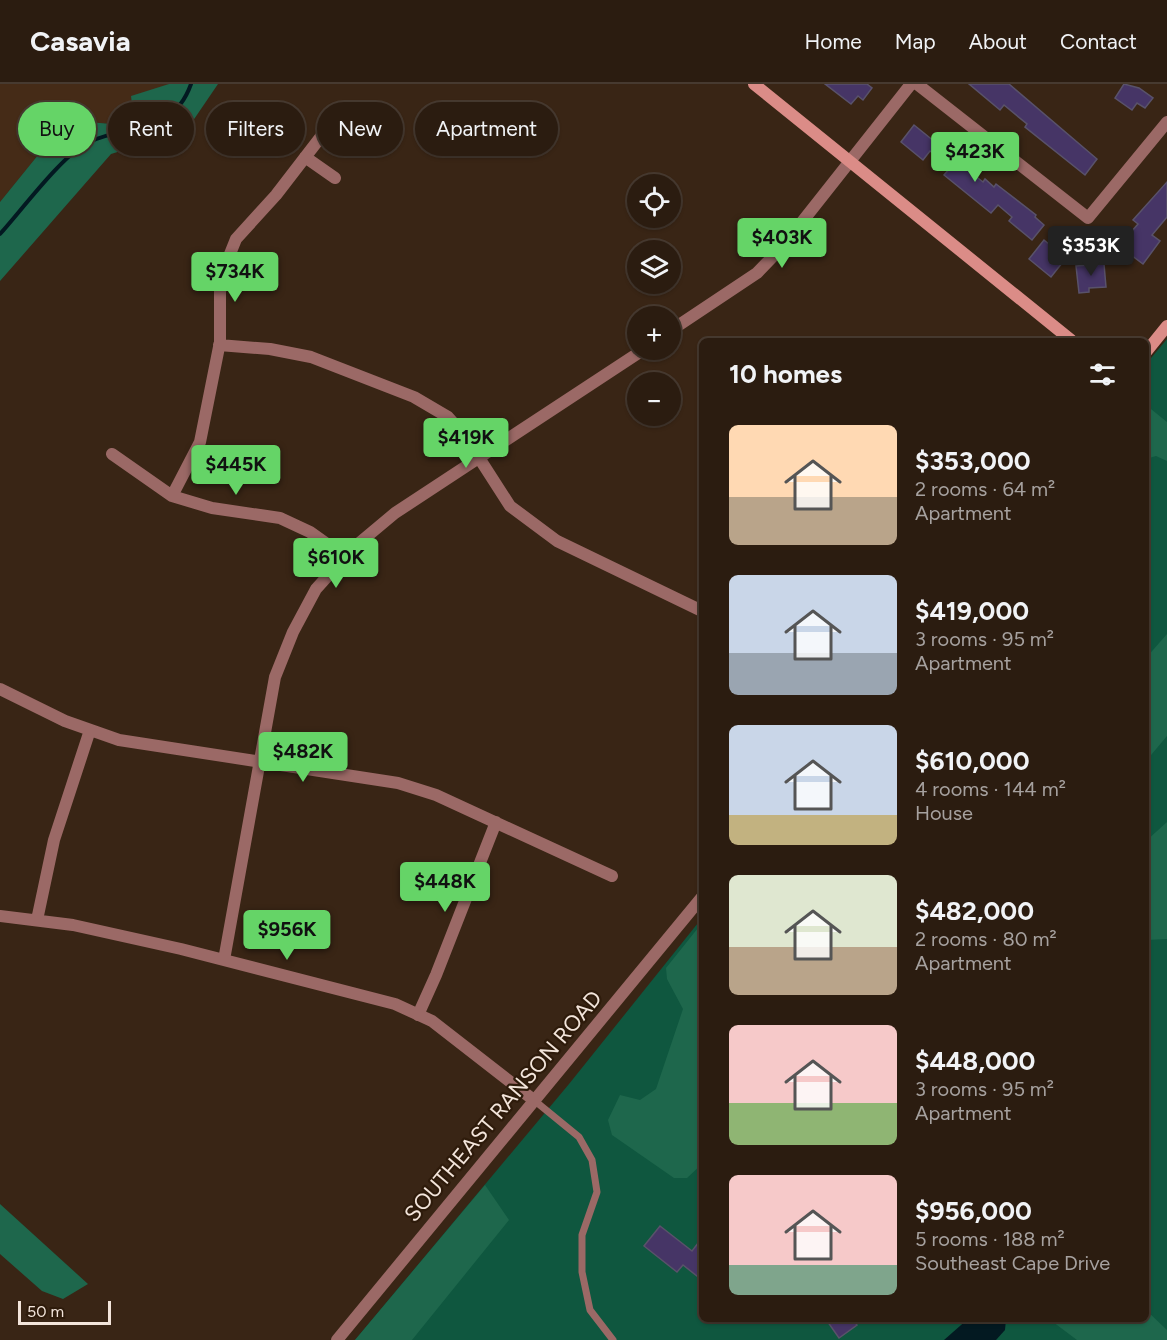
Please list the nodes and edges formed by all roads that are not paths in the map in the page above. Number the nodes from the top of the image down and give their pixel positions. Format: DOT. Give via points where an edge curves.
graph roads {
  1 [pos="754,84"];
  2 [pos="911,84"];
  3 [pos="916,84"];
  4 [pos="1167,122"];
  5 [pos="317,142"];
  6 [pos="305,157"];
  7 [pos="850,161"];
  8 [pos="336,178"];
  9 [pos="681,324"];
  10 [pos="1167,326"];
  11 [pos="1069,338"];
  12 [pos="219,345"];
  13 [pos="1149,348"];
  14 [pos="628,360"];
  15 [pos="112,454"];
  16 [pos="477,459"];
  17 [pos="172,496"];
  18 [pos="345,557"];
  19 [pos="699,610"];
  20 [pos="0,689"];
  21 [pos="90,730"];
  22 [pos="260,761"];
  23 [pos="496,822"];
  24 [pos="612,876"];
  25 [pos="699,901"];
  26 [pos="0,916"];
  27 [pos="37,920"];
  28 [pos="224,960"];
  29 [pos="418,1014"];
  30 [pos="535,1101"];
  31 [pos="336,1340"];
  32 [pos="613,1340"];
  1 -- 7 [label="main road"];
  2 -- 7 [label="street"];
  3 -- 4 [label="street" via="1088,218"];
  5 -- 6 [label="street"];
  6 -- 8 [label="street"];
  6 -- 12 [label="street" via="236,239 224,269"];
  7 -- 9 [label="street" via="757,273"];
  7 -- 11 [label="main road"];
  10 -- 13 [label="main road"];
  12 -- 16 [label="street" via="311,357 414,397 448,417 465,436"];
  12 -- 17 [label="street" via="200,442"];
  14 -- 16 [label="street"];
  15 -- 17 [label="street"];
  16 -- 18 [label="street" via="395,513"];
  16 -- 19 [label="street" via="510,506 557,541"];
  17 -- 18 [label="street" via="212,508 280,518 310,532"];
  18 -- 22 [label="street" via="316,589 274,677"];
  20 -- 21 [label="street"];
  21 -- 22 [label="street" via="119,740"];
  21 -- 27 [label="street" via="54,840"];
  22 -- 23 [label="street" via="398,783"];
  22 -- 28 [label="street"];
  23 -- 24 [label="street"];
  23 -- 29 [label="street"];
  25 -- 30 [label="street, SOUTHEAST RANSON ROAD"];
  26 -- 27 [label="street"];
  27 -- 28 [label="street"];
  28 -- 29 [label="street" via="395,1004"];
  29 -- 30 [label="street"];
  30 -- 31 [label="street, SOUTHEAST RANSON ROAD"];
  30 -- 32 [label="lane" via="579,1137 592,1160 597,1192 582,1234 582,1272 590,1310"];
}
